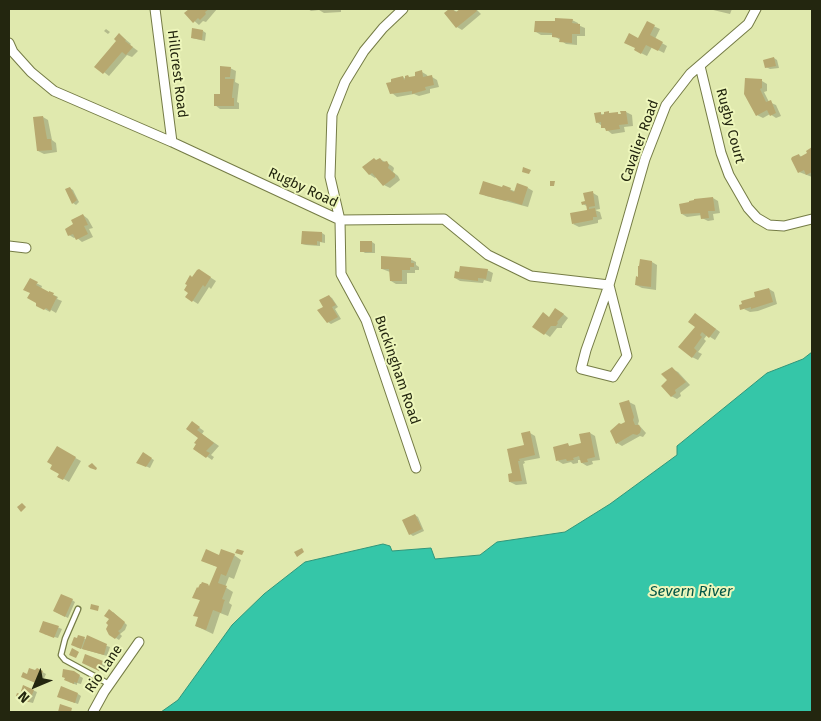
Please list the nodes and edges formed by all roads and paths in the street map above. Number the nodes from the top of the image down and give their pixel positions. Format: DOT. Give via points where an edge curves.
graph roads {
  1 [pos="155,9"];
  2 [pos="403,9"];
  3 [pos="756,9"];
  4 [pos="9,43"];
  5 [pos="700,66"];
  6 [pos="172,142"];
  7 [pos="812,219"];
  8 [pos="340,220"];
  9 [pos="9,246"];
  10 [pos="26,248"];
  11 [pos="609,285"];
  12 [pos="609,297"];
  13 [pos="416,468"];
  14 [pos="78,609"];
  15 [pos="139,642"];
  16 [pos="109,684"];
  17 [pos="93,712"];
  1 -- 6 [label="street, Hillcrest Road"];
  2 -- 8 [label="street, Buckingham Road" via="357,61 332,115 330,177"];
  3 -- 5 [label="street, Cavalier Road" via="748,24"];
  4 -- 6 [label="street, Rugby Road" via="31,72 54,91"];
  5 -- 7 [label="street, Rugby Court" via="721,153 748,208 769,225 784,226"];
  5 -- 11 [label="street, Cavalier Road" via="666,105 645,159"];
  6 -- 8 [label="street, Rugby Road"];
  8 -- 11 [label="street, Rugby Road" via="444,219 488,255 531,276"];
  8 -- 13 [label="street, Buckingham Road" via="341,274 366,320"];
  9 -- 10 [label="street"];
  11 -- 12 [label="street, Cavalier Road"];
  12 -- 12 [label="street, Cavalier Road" via="627,356 613,377 581,369"];
  14 -- 16 [label="lane" via="61,655"];
  15 -- 16 [label="street, Rio Lane"];
  16 -- 17 [label="street, Rio Lane"];
}
